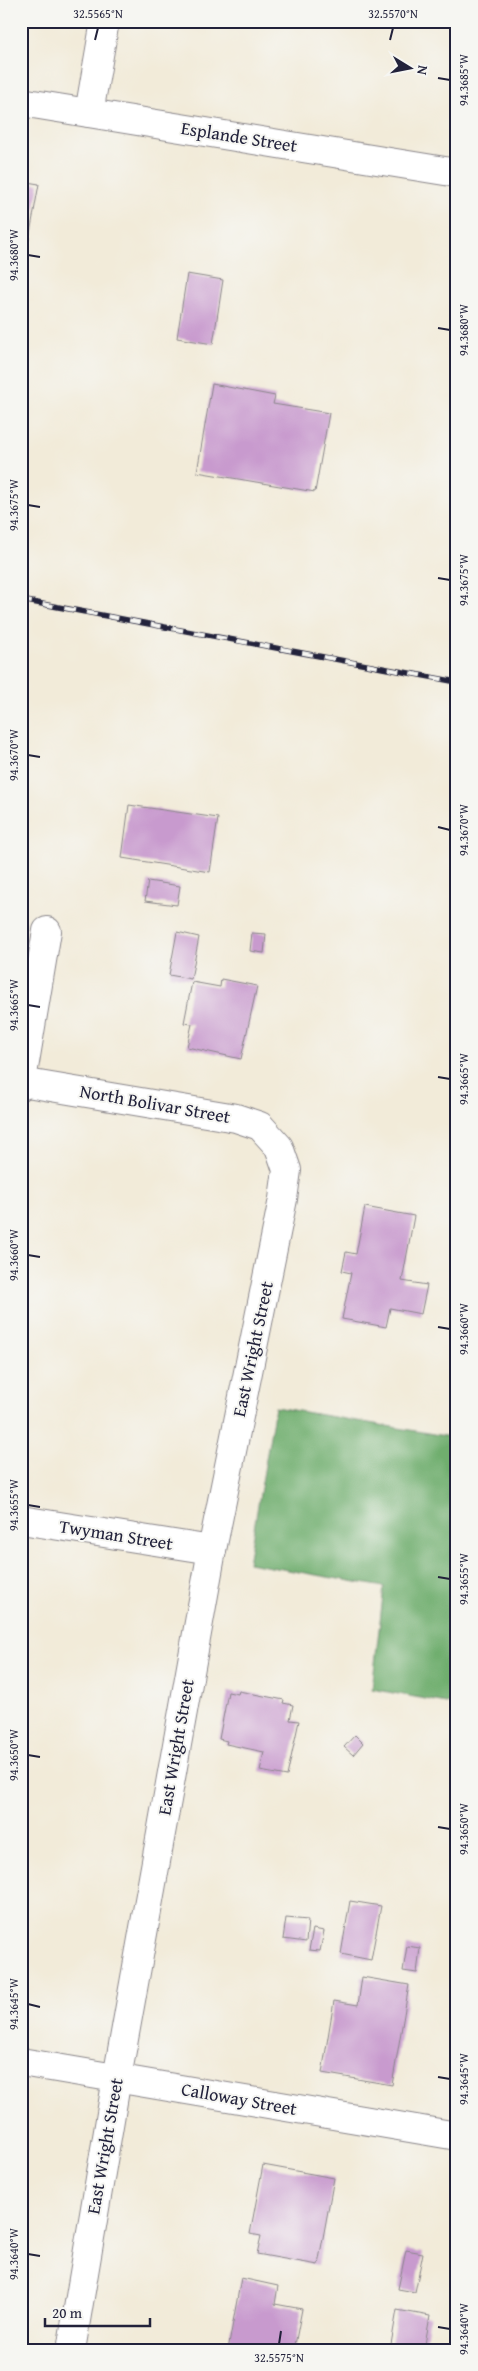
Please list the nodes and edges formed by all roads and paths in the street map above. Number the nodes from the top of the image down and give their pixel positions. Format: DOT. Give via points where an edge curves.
graph roads {
  1 [pos="105,21"];
  2 [pos="21,102"];
  3 [pos="89,113"];
  4 [pos="457,173"];
  5 [pos="47,931"];
  6 [pos="22,1083"];
  7 [pos="279,1147"];
  8 [pos="21,1520"];
  9 [pos="212,1550"];
  10 [pos="21,2062"];
  11 [pos="117,2078"];
  12 [pos="457,2136"];
  13 [pos="71,2350"];
  1 -- 3 [label="street"];
  2 -- 3 [label="street, Esplande Street"];
  3 -- 4 [label="street, Esplande Street"];
  5 -- 6 [label="street"];
  6 -- 7 [label="street, North Bolivar Street" via="236,1118 260,1126"];
  7 -- 9 [label="street, East Wright Street" via="287,1170 283,1199"];
  8 -- 9 [label="street, Twyman Street"];
  9 -- 11 [label="street, East Wright Street"];
  10 -- 11 [label="street, Calloway Street"];
  11 -- 12 [label="street, Calloway Street"];
  11 -- 13 [label="street, East Wright Street"];
}
